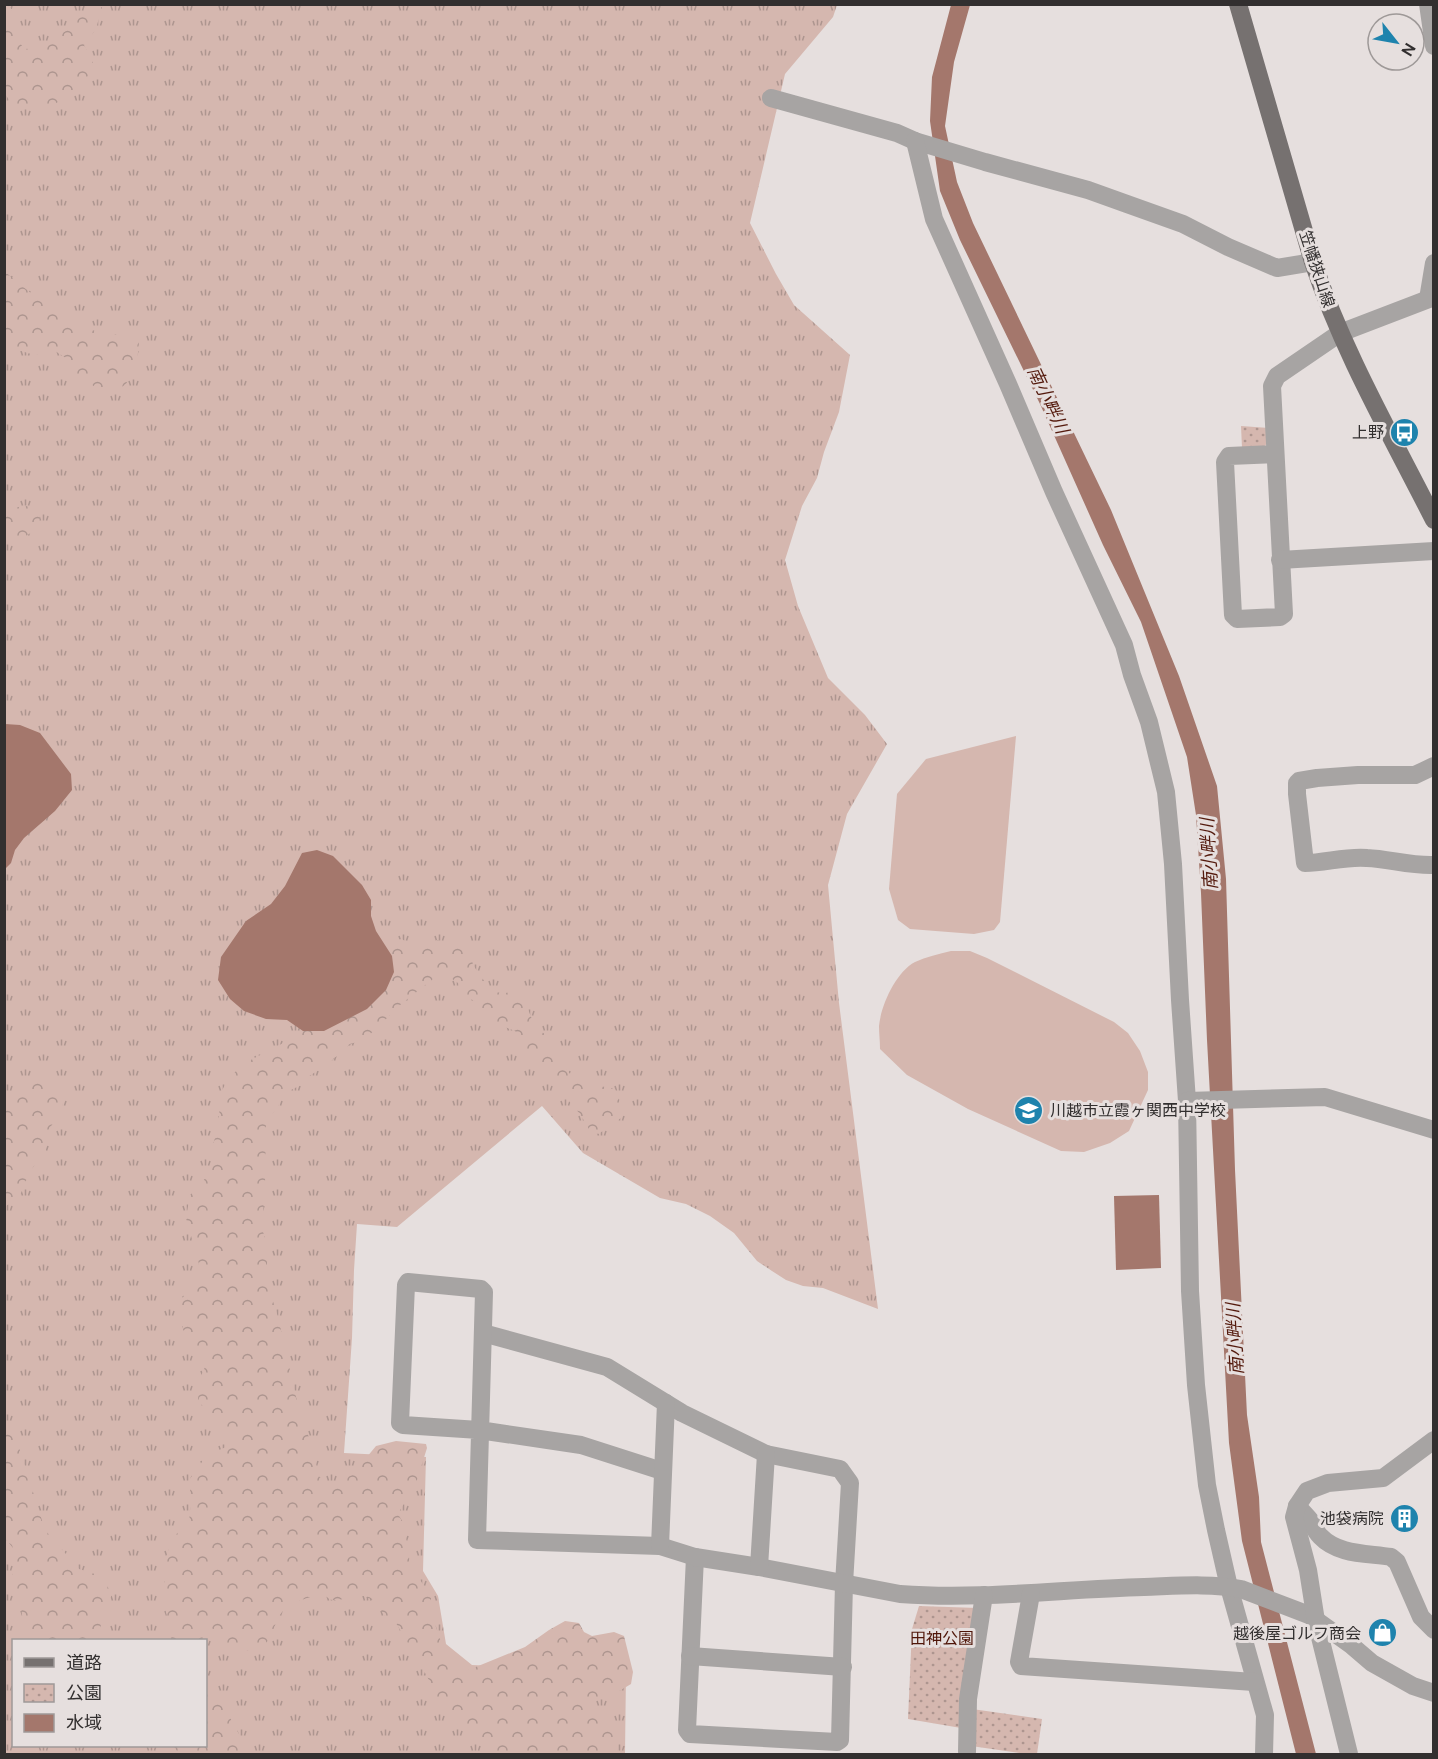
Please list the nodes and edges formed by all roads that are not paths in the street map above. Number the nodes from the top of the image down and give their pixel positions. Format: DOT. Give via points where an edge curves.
graph roads {
  1 [pos="1238,4"];
  2 [pos="1428,4"];
  3 [pos="1434,46"];
  4 [pos="771,98"];
  5 [pos="920,142"];
  6 [pos="1313,262"];
  7 [pos="1434,263"];
  8 [pos="1431,298"];
  9 [pos="1340,333"];
  10 [pos="1275,454"];
  11 [pos="1434,520"];
  12 [pos="1434,551"];
  13 [pos="1280,560"];
  14 [pos="1434,766"];
  15 [pos="1434,865"];
  16 [pos="1191,1101"];
  17 [pos="1434,1130"];
  18 [pos="483,1333"];
  19 [pos="666,1403"];
  20 [pos="479,1430"];
  21 [pos="1434,1440"];
  22 [pos="766,1454"];
  23 [pos="662,1471"];
  24 [pos="1297,1506"];
  25 [pos="660,1546"];
  26 [pos="695,1557"];
  27 [pos="759,1567"];
  28 [pos="844,1584"];
  29 [pos="1235,1588"];
  30 [pos="1031,1594"];
  31 [pos="984,1595"];
  32 [pos="1313,1618"];
  33 [pos="1434,1630"];
  34 [pos="690,1656"];
  35 [pos="843,1667"];
  36 [pos="1254,1682"];
  37 [pos="1434,1693"];
  38 [pos="746,1746"];
  39 [pos="972,1754"];
  40 [pos="1264,1755"];
  41 [pos="1349,1755"];
  1 -- 6 [label="main road, 笠幡狭山線"];
  2 -- 3 [label="street"];
  4 -- 5 [label="street"];
  5 -- 6 [label="street" via="1088,190 1183,224 1277,268"];
  5 -- 16 [label="street" via="934,219 1124,645 1149,722 1166,792"];
  6 -- 9 [label="main road, 笠幡狭山線"];
  7 -- 8 [label="street"];
  8 -- 9 [label="street"];
  9 -- 10 [label="street" via="1277,376 1272,386"];
  9 -- 11 [label="main road, 笠幡狭山線"];
  10 -- 13 [label="street"];
  10 -- 13 [label="street" via="1229,456 1225,462 1233,615 1237,619 1284,614"];
  12 -- 13 [label="street"];
  14 -- 15 [label="street" via="1416,775 1358,775 1297,783 1305,863 1366,858"];
  16 -- 17 [label="street" via="1326,1097"];
  16 -- 29 [label="street" via="1190,1291 1196,1385 1207,1485"];
  18 -- 19 [label="street" via="607,1367"];
  18 -- 20 [label="street"];
  18 -- 20 [label="street" via="481,1288 408,1282 406,1285 400,1423"];
  19 -- 22 [label="street"];
  19 -- 23 [label="street"];
  20 -- 23 [label="street" via="581,1445"];
  20 -- 25 [label="street" via="477,1540"];
  21 -- 24 [label="street" via="1383,1478 1328,1483 1307,1491"];
  22 -- 27 [label="street"];
  22 -- 28 [label="street" via="840,1469 850,1483"];
  23 -- 25 [label="street"];
  24 -- 32 [label="street" via="1294,1517 1308,1570"];
  24 -- 33 [label="street" via="1317,1533 1334,1547 1391,1557 1397,1562 1421,1617"];
  25 -- 26 [label="street"];
  26 -- 27 [label="street"];
  26 -- 34 [label="street"];
  27 -- 28 [label="street"];
  28 -- 31 [label="street" via="900,1594"];
  28 -- 35 [label="street"];
  29 -- 30 [label="street" via="1209,1585"];
  29 -- 32 [label="street"];
  29 -- 36 [label="street"];
  30 -- 31 [label="street"];
  30 -- 36 [label="street" via="1021,1666"];
  31 -- 39 [label="street" via="968,1699"];
  32 -- 37 [label="street" via="1372,1663"];
  32 -- 41 [label="street"];
  34 -- 35 [label="street"];
  34 -- 38 [label="street" via="687,1730 690,1734"];
  35 -- 38 [label="street" via="840,1740"];
  36 -- 40 [label="street" via="1265,1715"];
}
